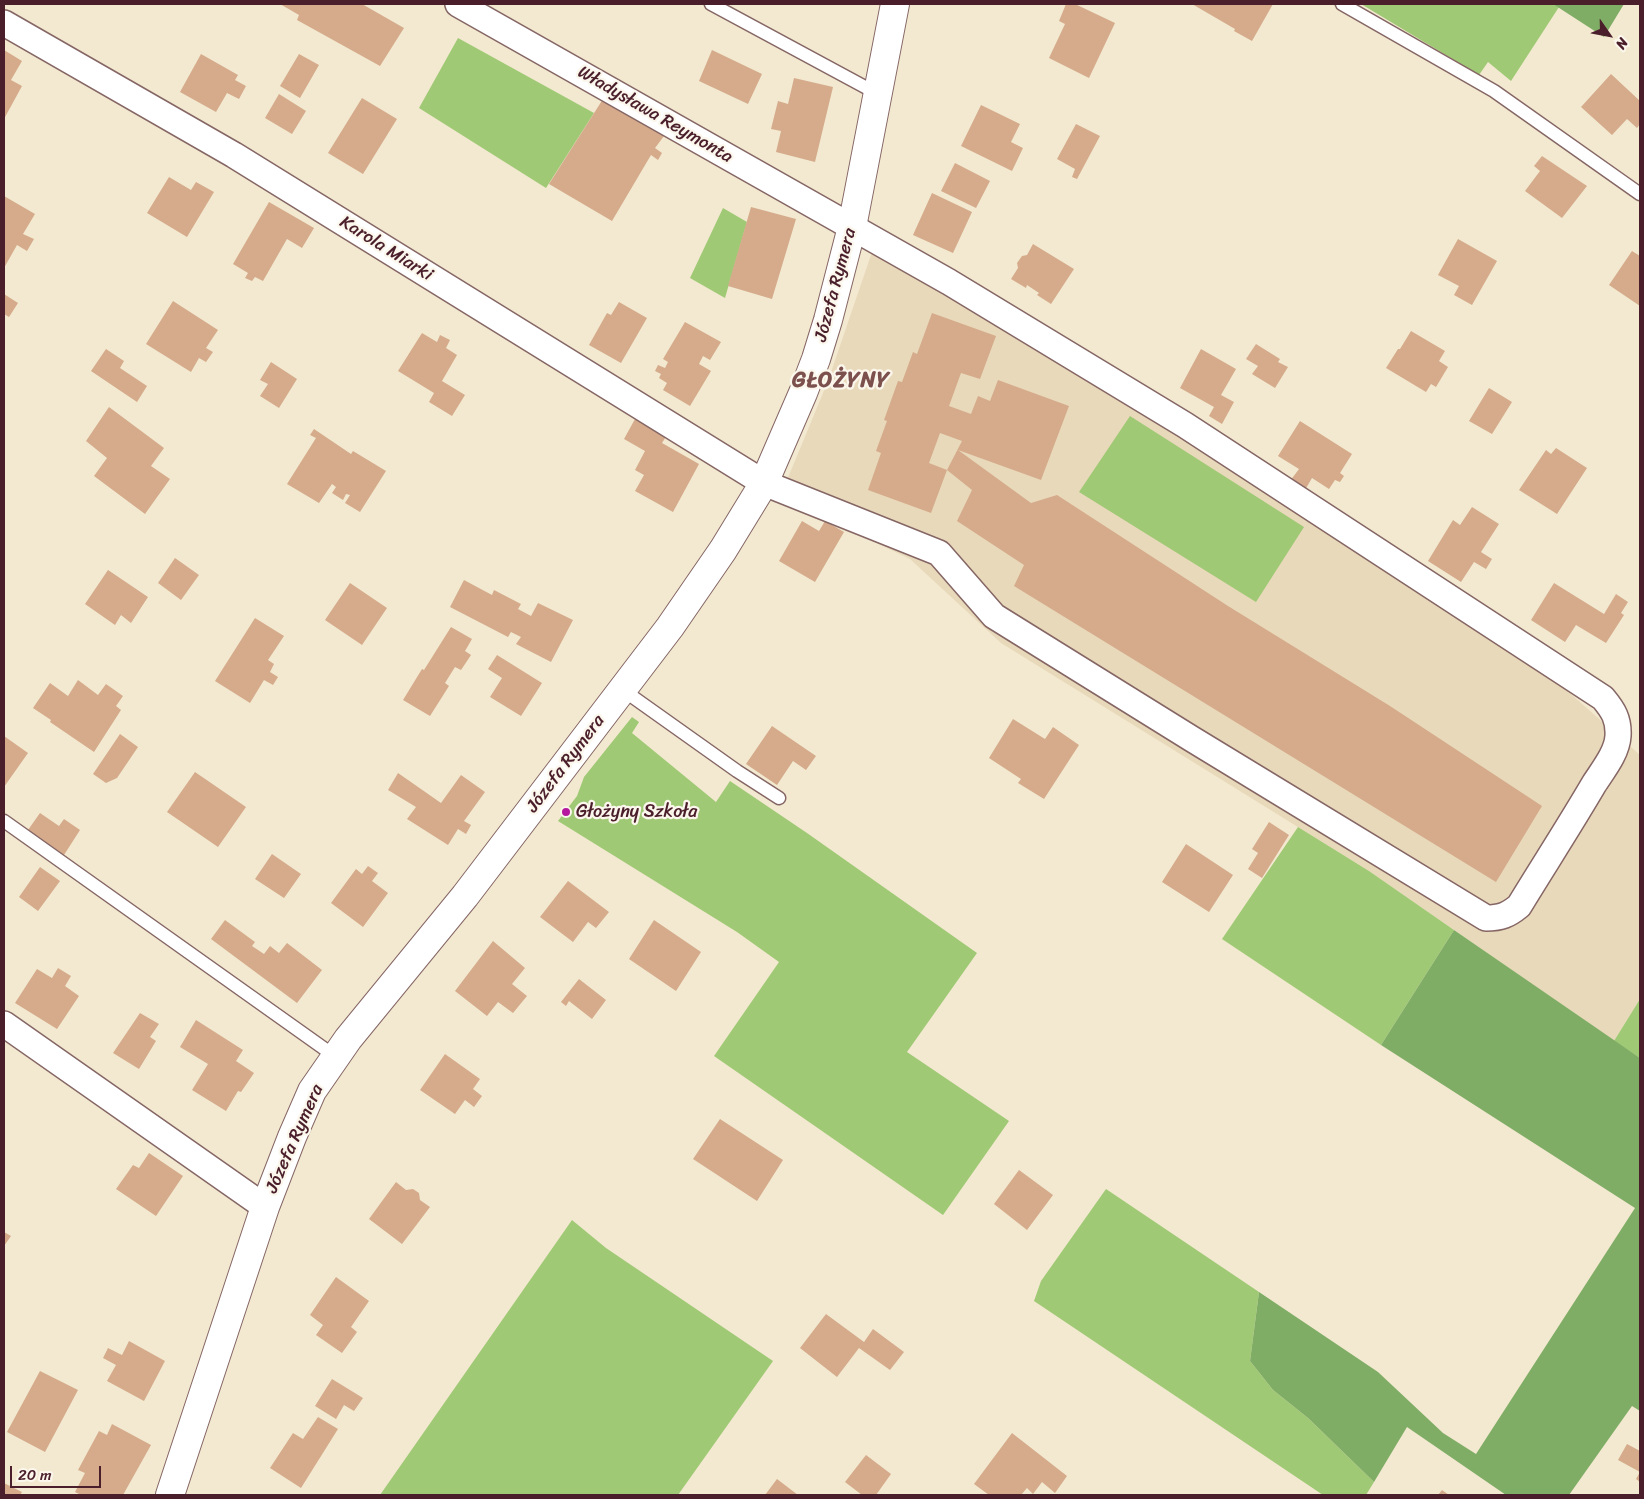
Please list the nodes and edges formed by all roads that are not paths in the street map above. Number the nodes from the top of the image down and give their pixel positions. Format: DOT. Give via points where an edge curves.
graph roads {
  1 [pos="458,4"];
  2 [pos="711,4"];
  3 [pos="894,4"];
  4 [pos="1342,4"];
  5 [pos="4,23"];
  6 [pos="878,94"];
  7 [pos="1640,194"];
  8 [pos="852,227"];
  9 [pos="764,483"];
  10 [pos="623,690"];
  11 [pos="779,798"];
  12 [pos="4,821"];
  13 [pos="4,1024"];
  14 [pos="336,1057"];
  15 [pos="265,1207"];
  16 [pos="170,1495"];
  1 -- 8 [label="street, Władysława Reymonta"];
  2 -- 6 [label="lane"];
  3 -- 6 [label="street, Józefa Rymera"];
  4 -- 7 [label="lane" via="1494,91"];
  5 -- 9 [label="street, Karola Miarki" via="234,155"];
  6 -- 8 [label="street, Józefa Rymera"];
  8 -- 9 [label="street, Józefa Rymera" via="816,360"];
  8 -- 9 [label="street, Władysława Reymonta" via="1185,425 1602,698 1613,709 1617,722 1618,737 1614,750 1519,906 1510,914 1486,918 994,616 939,553"];
  9 -- 10 [label="street, Józefa Rymera" via="723,550"];
  10 -- 11 [label="lane"];
  10 -- 14 [label="street, Józefa Rymera"];
  12 -- 14 [label="lane"];
  13 -- 15 [label="street"];
  14 -- 15 [label="street, Józefa Rymera" via="312,1091"];
  15 -- 16 [label="street, Józefa Rymera"];
}
